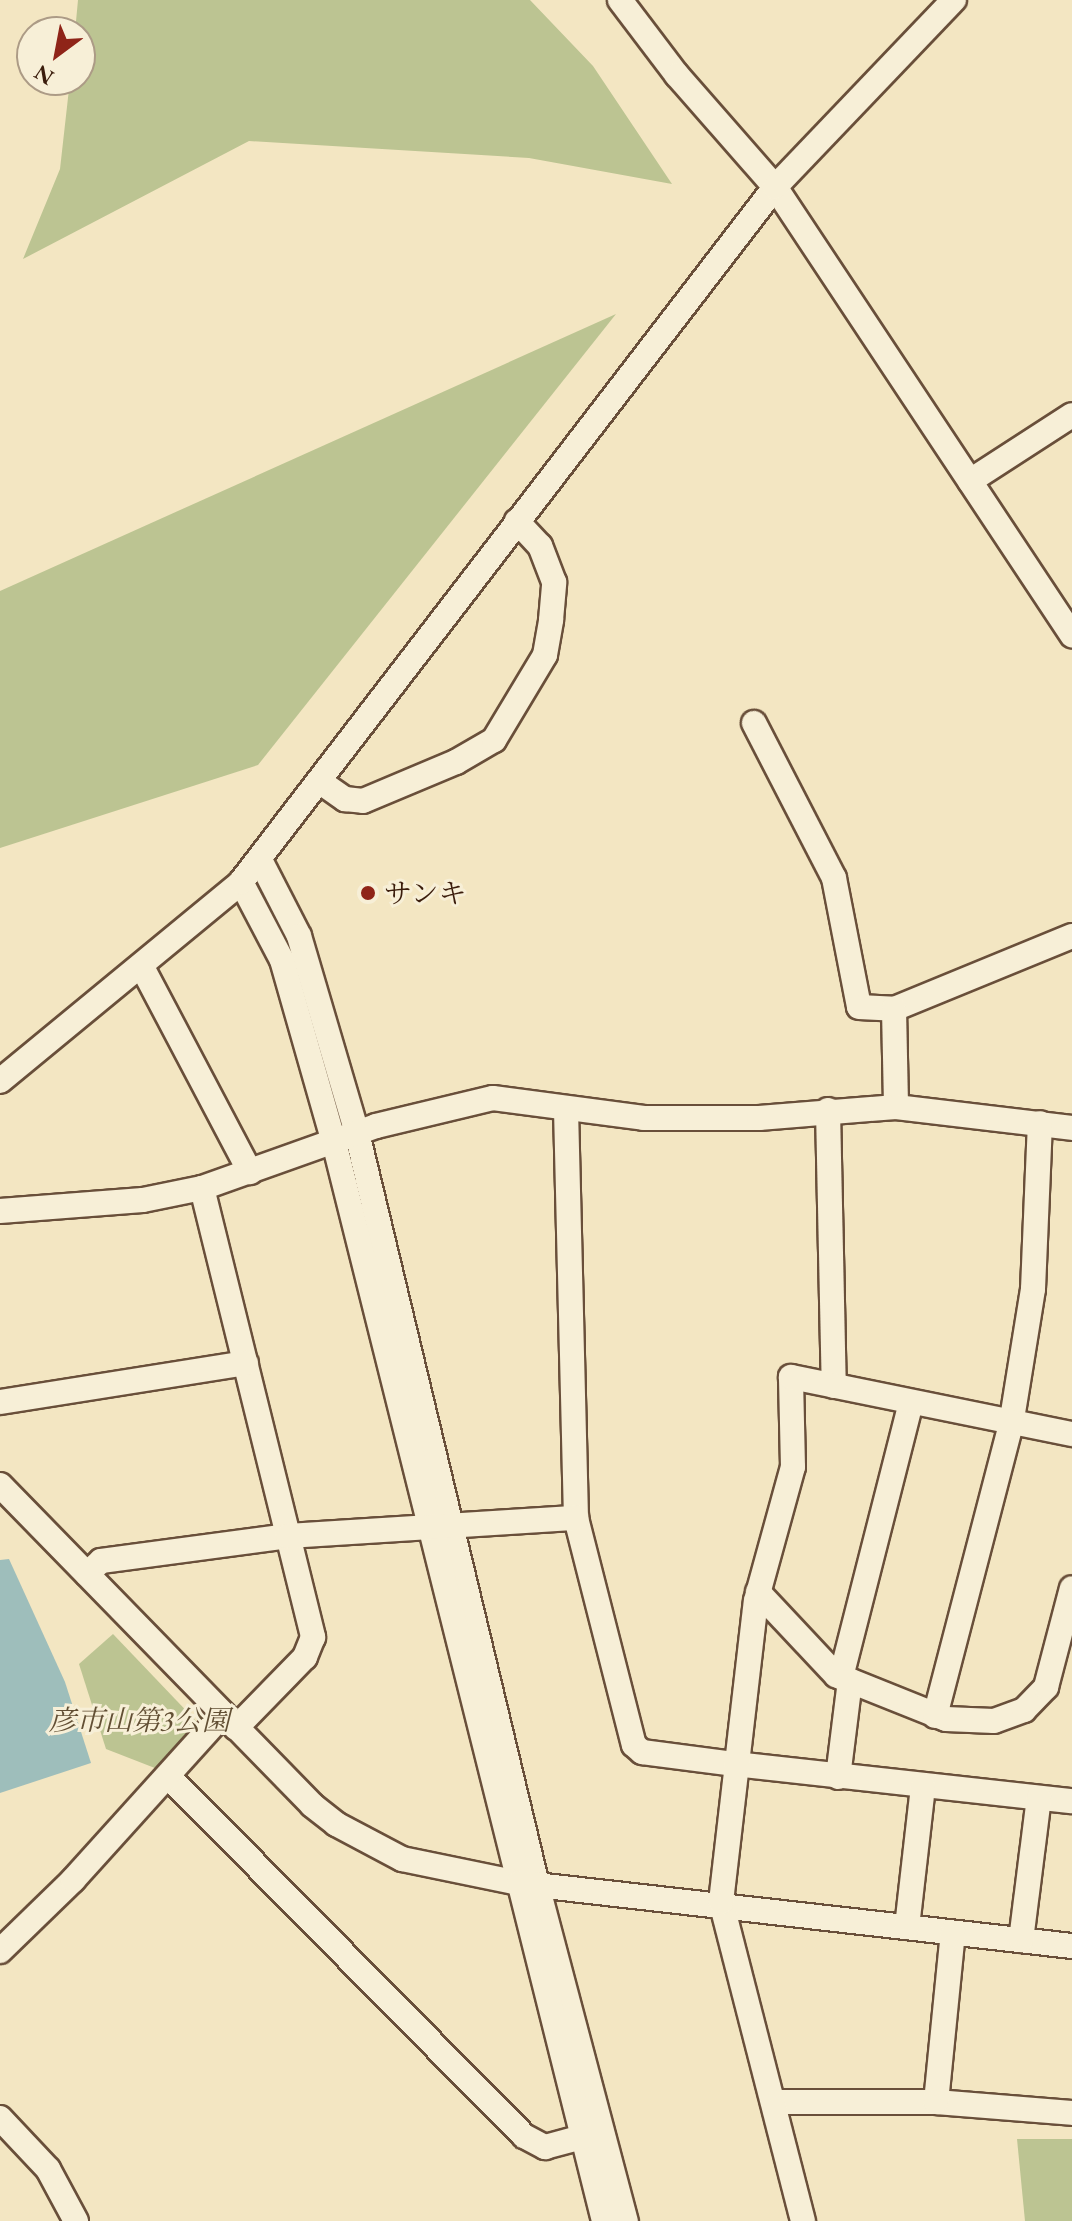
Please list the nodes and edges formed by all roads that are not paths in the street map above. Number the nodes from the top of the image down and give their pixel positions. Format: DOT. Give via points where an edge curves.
graph roads {
  1 [pos="620,0"];
  2 [pos="954,0"];
  3 [pos="775,187"];
  4 [pos="1072,415"];
  5 [pos="970,481"];
  6 [pos="517,521"];
  7 [pos="1072,635"];
  8 [pos="754,723"];
  9 [pos="319,781"];
  10 [pos="260,860"];
  11 [pos="241,882"];
  12 [pos="1072,936"];
  13 [pos="142,967"];
  14 [pos="894,1009"];
  15 [pos="0,1081"];
  16 [pos="896,1107"];
  17 [pos="566,1109"];
  18 [pos="828,1110"];
  19 [pos="1040,1123"];
  20 [pos="1072,1128"];
  21 [pos="345,1137"];
  22 [pos="250,1172"];
  23 [pos="202,1188"];
  24 [pos="0,1211"];
  25 [pos="246,1363"];
  26 [pos="834,1386"];
  27 [pos="0,1402"];
  28 [pos="911,1403"];
  29 [pos="1011,1425"];
  30 [pos="1072,1434"];
  31 [pos="0,1485"];
  32 [pos="576,1518"];
  33 [pos="443,1525"];
  34 [pos="288,1536"];
  35 [pos="87,1574"];
  36 [pos="1072,1588"];
  37 [pos="758,1592"];
  38 [pos="1062,1676"];
  39 [pos="846,1679"];
  40 [pos="935,1716"];
  41 [pos="229,1721"];
  42 [pos="735,1764"];
  43 [pos="168,1776"];
  44 [pos="838,1777"];
  45 [pos="923,1786"];
  46 [pos="1039,1798"];
  47 [pos="1072,1801"];
  48 [pos="528,1884"];
  49 [pos="721,1902"];
  50 [pos="907,1927"];
  51 [pos="953,1933"];
  52 [pos="1021,1940"];
  53 [pos="1072,1946"];
  54 [pos="0,1951"];
  55 [pos="774,2102"];
  56 [pos="936,2102"];
  57 [pos="1072,2113"];
  58 [pos="0,2118"];
  59 [pos="582,2137"];
  60 [pos="76,2221"];
  61 [pos="604,2221"];
  62 [pos="626,2221"];
  63 [pos="803,2221"];
  1 -- 3 [label="street"];
  2 -- 3 [label="street"];
  3 -- 5 [label="street"];
  3 -- 6 [label="street"];
  4 -- 5 [label="street"];
  5 -- 7 [label="street"];
  6 -- 9 [label="street"];
  6 -- 9 [label="street" via="540,546 554,582 551,620 545,655 494,740 363,801 345,799"];
  8 -- 14 [label="street" via="834,878 859,1007"];
  9 -- 10 [label="street"];
  10 -- 11 [label="street"];
  10 -- 21 [label="street" via="299,936"];
  11 -- 13 [label="street"];
  11 -- 21 [label="street" via="282,960"];
  12 -- 14 [label="street"];
  13 -- 15 [label="street"];
  13 -- 22 [label="street"];
  14 -- 16 [label="street"];
  16 -- 18 [label="street"];
  16 -- 19 [label="street"];
  17 -- 18 [label="street" via="644,1118 759,1118"];
  17 -- 21 [label="street" via="493,1098"];
  17 -- 32 [label="street"];
  18 -- 26 [label="street"];
  19 -- 20 [label="street"];
  19 -- 29 [label="street" via="1033,1289"];
  21 -- 22 [label="street"];
  21 -- 33 [label="street"];
  22 -- 23 [label="street"];
  23 -- 24 [label="street" via="143,1200"];
  23 -- 25 [label="street"];
  25 -- 27 [label="street"];
  25 -- 34 [label="street"];
  26 -- 28 [label="street"];
  26 -- 37 [label="street" via="791,1377 793,1467"];
  28 -- 29 [label="street"];
  28 -- 39 [label="street"];
  29 -- 30 [label="street"];
  29 -- 40 [label="street"];
  31 -- 35 [label="street"];
  32 -- 33 [label="street"];
  32 -- 42 [label="street" via="634,1745 642,1752"];
  33 -- 34 [label="street"];
  33 -- 48 [label="street"];
  34 -- 35 [label="street" via="101,1561"];
  34 -- 41 [label="street" via="312,1644"];
  35 -- 41 [label="street"];
  36 -- 38 [label="street"];
  37 -- 39 [label="street" via="817,1659"];
  37 -- 42 [label="street"];
  38 -- 40 [label="street" via="1024,1710 994,1721"];
  39 -- 40 [label="street"];
  39 -- 44 [label="street"];
  41 -- 43 [label="street"];
  41 -- 48 [label="street" via="312,1805 371,1845 441,1870"];
  42 -- 44 [label="street"];
  42 -- 49 [label="street"];
  43 -- 54 [label="street"];
  43 -- 59 [label="street" via="524,2136 545,2147"];
  44 -- 45 [label="street"];
  45 -- 46 [label="street"];
  45 -- 50 [label="street"];
  46 -- 47 [label="street"];
  46 -- 52 [label="street"];
  48 -- 49 [label="street"];
  48 -- 59 [label="street"];
  48 -- 62 [label="street"];
  49 -- 50 [label="street"];
  49 -- 55 [label="street"];
  50 -- 51 [label="street"];
  51 -- 52 [label="street"];
  51 -- 56 [label="street"];
  52 -- 53 [label="street"];
  55 -- 56 [label="street"];
  55 -- 63 [label="street"];
  56 -- 57 [label="street"];
  58 -- 60 [label="street" via="48,2169"];
  59 -- 61 [label="street"];
}
